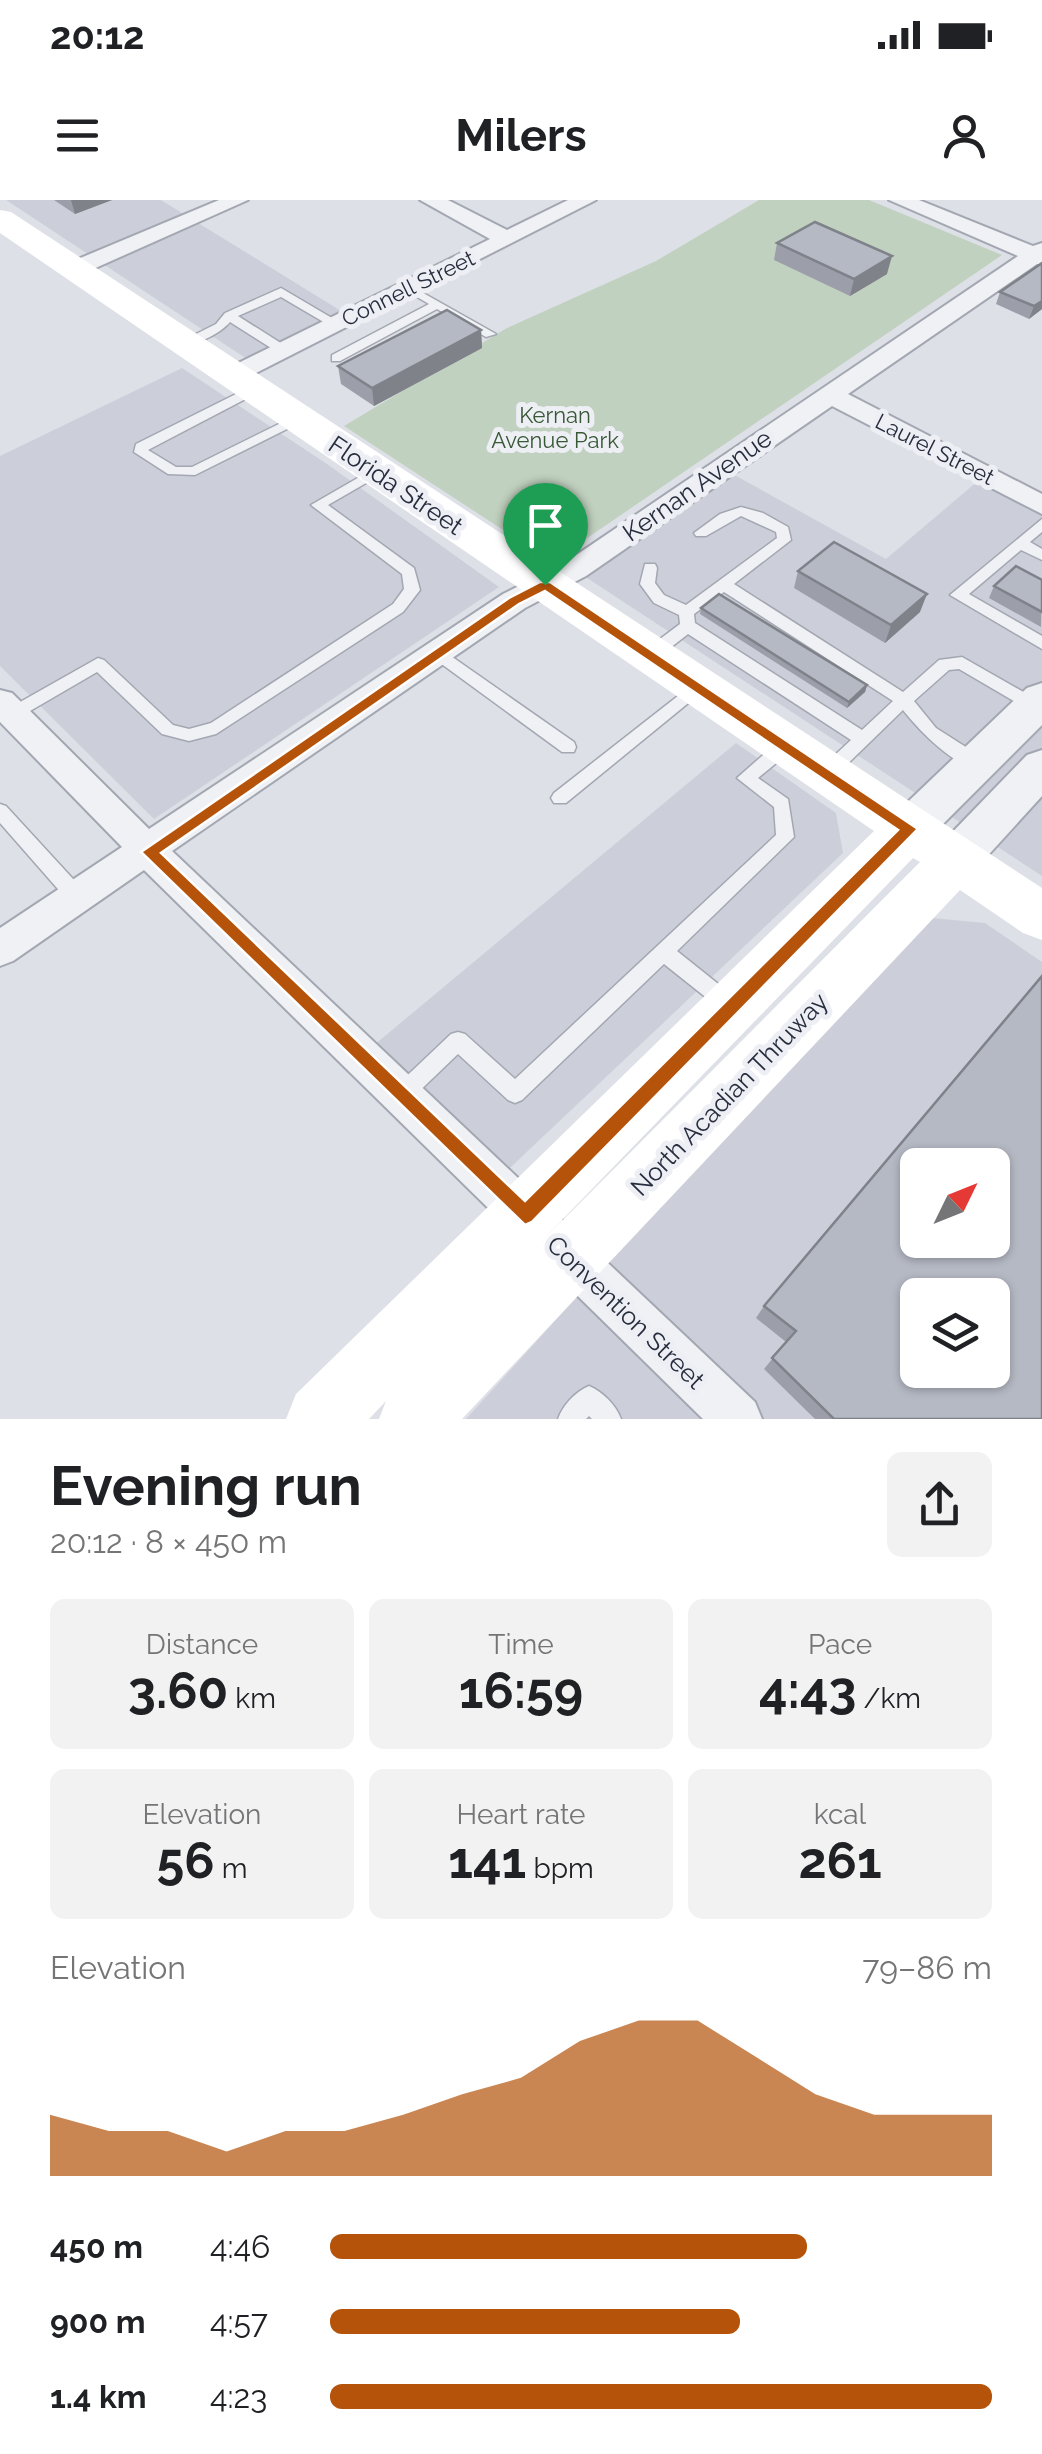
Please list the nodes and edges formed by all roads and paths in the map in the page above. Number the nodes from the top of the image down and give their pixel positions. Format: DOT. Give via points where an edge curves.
graph roads {
  1 [pos="237,200"];
  2 [pos="431,200"];
  3 [pos="585,200"];
  4 [pos="900,200"];
  5 [pos="0,219"];
  6 [pos="508,238"];
  7 [pos="1040,254"];
  8 [pos="74,269"];
  9 [pos="409,288"];
  10 [pos="438,304"];
  11 [pos="230,316"];
  12 [pos="331,326"];
  13 [pos="490,334"];
  14 [pos="184,343"];
  15 [pos="358,347"];
  16 [pos="283,350"];
  17 [pos="336,358"];
  18 [pos="242,383"];
  19 [pos="828,394"];
  20 [pos="298,420"];
  21 [pos="375,472"];
  22 [pos="1040,505"];
  23 [pos="701,533"];
  24 [pos="1020,543"];
  25 [pos="1042,555"];
  26 [pos="650,568"];
  27 [pos="545,585"];
  28 [pos="724,585"];
  29 [pos="687,619"];
  30 [pos="1042,643"];
  31 [pos="438,653"];
  32 [pos="650,656"];
  33 [pos="697,687"];
  34 [pos="904,700"];
  35 [pos="1038,703"];
  36 [pos="6,708"];
  37 [pos="864,738"];
  38 [pos="785,746"];
  39 [pos="568,747"];
  40 [pos="977,762"];
  41 [pos="1042,767"];
  42 [pos="826,773"];
  43 [pos="560,798"];
  44 [pos="0,811"];
  45 [pos="910,829"];
  46 [pos="149,852"];
  47 [pos="956,860"];
  48 [pos="78,898"];
  49 [pos="1042,917"];
  50 [pos="0,949"];
  51 [pos="664,952"];
  52 [pos="730,1005"];
  53 [pos="401,1095"];
  54 [pos="548,1238"];
  55 [pos="321,1419"];
  56 [pos="414,1419"];
  57 [pos="570,1419"];
  58 [pos="608,1419"];
  59 [pos="738,1419"];
  1 -- 8 [label="street"];
  2 -- 6 [label="street"];
  3 -- 6 [label="street, Connell Street"];
  4 -- 7 [label="street"];
  5 -- 8 [label="main road, Florida Street"];
  6 -- 9 [label="street, Connell Street"];
  7 -- 19 [label="street, Kernan Avenue"];
  8 -- 14 [label="main road, Florida Street"];
  9 -- 10 [label="lane"];
  9 -- 12 [label="street, Connell Street"];
  10 -- 13 [label="lane"];
  10 -- 15 [label="lane"];
  11 -- 12 [label="lane" via="281,292"];
  11 -- 14 [label="lane"];
  11 -- 16 [label="lane"];
  12 -- 15 [label="lane"];
  12 -- 16 [label="street, Connell Street"];
  14 -- 18 [label="main road, Florida Street"];
  15 -- 17 [label="lane"];
  16 -- 18 [label="street, Connell Street"];
  18 -- 20 [label="main road, Florida Street"];
  18 -- 20 [label="lane" via="142,452 170,472 194,472"];
  19 -- 22 [label="street, Laurel Street"];
  19 -- 27 [label="street, Kernan Avenue"];
  20 -- 21 [label="main road, Florida Street"];
  21 -- 27 [label="main road, Florida Street"];
  21 -- 36 [label="lane" via="318,505 409,572 412,590 398,608 216,728 168,730 98,664"];
  22 -- 24 [label="lane"];
  23 -- 28 [label="lane" via="734,510 748,509 783,530 784,540"];
  24 -- 25 [label="lane"];
  24 -- 30 [label="lane" via="958,595"];
  26 -- 29 [label="lane" via="647,584"];
  27 -- 31 [label="street, Kernan Avenue"];
  27 -- 32 [label="main road, Florida Street"];
  28 -- 29 [label="lane"];
  28 -- 34 [label="lane"];
  29 -- 32 [label="lane"];
  29 -- 37 [label="lane"];
  31 -- 39 [label="lane"];
  31 -- 46 [label="street, Kernan Avenue"];
  32 -- 33 [label="main road, Florida Street"];
  33 -- 38 [label="main road, Florida Street"];
  33 -- 43 [label="lane"];
  34 -- 35 [label="lane" via="945,664 962,663"];
  34 -- 37 [label="lane"];
  34 -- 40 [label="lane" via="930,732"];
  35 -- 40 [label="street, North Acadian Thruway"];
  36 -- 46 [label="street, Convention Street"];
  37 -- 42 [label="lane"];
  38 -- 42 [label="main road, Florida Street"];
  38 -- 51 [label="lane" via="746,778 782,804 785,837"];
  40 -- 45 [label="street, North Acadian Thruway"];
  41 -- 47 [label="street, North Acadian Thruway"];
  42 -- 45 [label="main road, Florida Street"];
  44 -- 48 [label="lane"];
  45 -- 47 [label="main road, Florida Street"];
  45 -- 52 [label="main road, North Acadian Thruway"];
  46 -- 48 [label="street, Kernan Avenue"];
  46 -- 53 [label="street, Convention Street"];
  47 -- 49 [label="main road, Florida Street"];
  47 -- 54 [label="main road, North Acadian Thruway"];
  48 -- 50 [label="street, Kernan Avenue"];
  51 -- 52 [label="lane"];
  51 -- 53 [label="lane" via="515,1093 458,1041"];
  52 -- 54 [label="main road, North Acadian Thruway"];
  53 -- 54 [label="street, Convention Street"];
  54 -- 55 [label="main road, North Acadian Thruway"];
  54 -- 56 [label="main road, North Acadian Thruway"];
  54 -- 59 [label="street, Convention Street"];
  57 -- 58 [label="lane" via="589,1398"];
}
